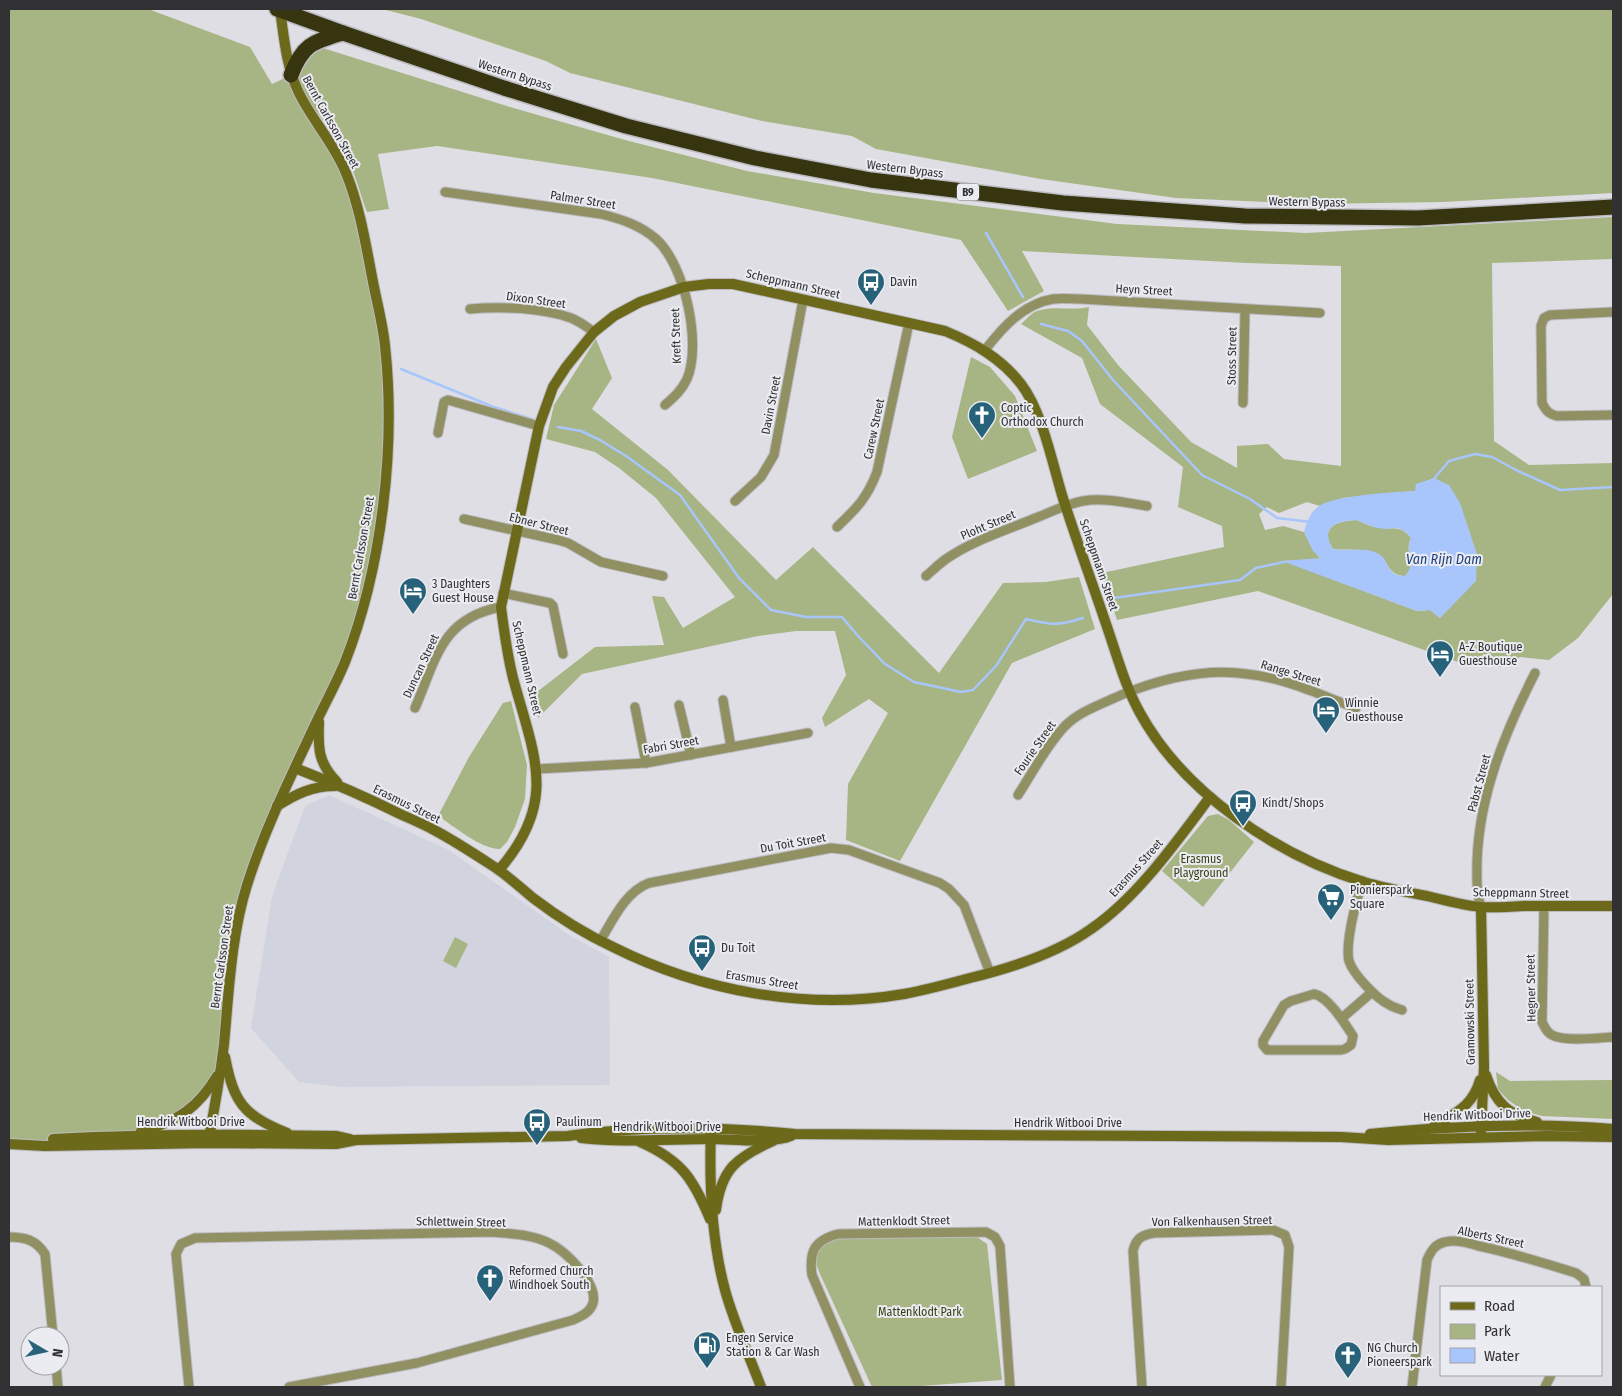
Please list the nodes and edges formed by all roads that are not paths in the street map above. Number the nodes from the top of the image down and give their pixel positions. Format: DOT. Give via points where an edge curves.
graph roads {
  1 [pos="279,9"];
  2 [pos="343,33"];
  3 [pos="291,75"];
  4 [pos="445,192"];
  5 [pos="1613,206"];
  6 [pos="684,287"];
  7 [pos="803,300"];
  8 [pos="470,309"];
  9 [pos="1246,309"];
  10 [pos="1613,312"];
  11 [pos="1320,313"];
  12 [pos="909,323"];
  13 [pos="594,332"];
  14 [pos="985,350"];
  15 [pos="1243,403"];
  16 [pos="665,405"];
  17 [pos="1613,414"];
  18 [pos="539,426"];
  19 [pos="438,433"];
  20 [pos="735,501"];
  21 [pos="1066,506"];
  22 [pos="1147,506"];
  23 [pos="464,518"];
  24 [pos="837,527"];
  25 [pos="516,530"];
  26 [pos="663,576"];
  27 [pos="926,576"];
  28 [pos="502,593"];
  29 [pos="501,606"];
  30 [pos="563,654"];
  31 [pos="1534,673"];
  32 [pos="1129,692"];
  33 [pos="723,700"];
  34 [pos="679,705"];
  35 [pos="635,707"];
  36 [pos="415,708"];
  37 [pos="1356,708"];
  38 [pos="319,717"];
  39 [pos="808,733"];
  40 [pos="731,747"];
  41 [pos="691,755"];
  42 [pos="646,763"];
  43 [pos="295,768"];
  44 [pos="537,769"];
  45 [pos="341,786"];
  46 [pos="1018,795"];
  47 [pos="1210,797"];
  48 [pos="277,806"];
  49 [pos="499,870"];
  50 [pos="1363,881"];
  51 [pos="1544,906"];
  52 [pos="1613,906"];
  53 [pos="1482,907"];
  54 [pos="600,940"];
  55 [pos="990,973"];
  56 [pos="1372,992"];
  57 [pos="1402,1010"];
  58 [pos="1342,1018"];
  59 [pos="1613,1037"];
  60 [pos="223,1048"];
  61 [pos="1484,1067"];
  62 [pos="219,1072"];
  63 [pos="1550,1125"];
  64 [pos="1432,1128"];
  65 [pos="1613,1129"];
  66 [pos="1482,1131"];
  67 [pos="711,1134"];
  68 [pos="795,1134"];
  69 [pos="293,1135"];
  70 [pos="123,1136"];
  71 [pos="568,1136"];
  72 [pos="1341,1137"];
  73 [pos="1613,1137"];
  74 [pos="209,1139"];
  75 [pos="356,1140"];
  76 [pos="776,1140"];
  77 [pos="638,1141"];
  78 [pos="9,1144"];
  79 [pos="27,1144"];
  80 [pos="714,1229"];
  81 [pos="9,1237"];
  82 [pos="1586,1286"];
  83 [pos="52,1326"];
  84 [pos="189,1387"];
  85 [pos="288,1387"];
  86 [pos="761,1387"];
  87 [pos="860,1387"];
  88 [pos="1010,1387"];
  89 [pos="1142,1387"];
  90 [pos="1281,1387"];
  91 [pos="1412,1387"];
  1 -- 2 [label="highway, Western Bypass / B9"];
  1 -- 3 [label="street, Bernt Carlsson Street"];
  2 -- 3 [label="highway" via="317,41 304,50"];
  2 -- 5 [label="highway, Western Bypass / B9" via="626,126 755,158 871,180 1063,203 1245,216 1418,218"];
  3 -- 38 [label="street, Bernt Carlsson Street" via="345,171 352,191 385,344 388,397 382,515 371,577 344,664"];
  4 -- 6 [label="street, Palmer Street" via="620,219 657,240 668,252"];
  6 -- 7 [label="street, Scheppmann Street" via="733,284"];
  6 -- 13 [label="street, Scheppmann Street" via="640,302"];
  6 -- 16 [label="street, Kreft Street" via="691,336 690,371 679,392"];
  7 -- 12 [label="street, Scheppmann Street"];
  7 -- 20 [label="street, Davin Street" via="774,456 761,477"];
  8 -- 13 [label="street, Dixon Street" via="508,308 560,315 572,318"];
  9 -- 11 [label="street, Heyn Street"];
  9 -- 14 [label="street, Heyn Street" via="1053,299 1012,320"];
  9 -- 15 [label="street, Stoss Street"];
  10 -- 17 [label="street" via="1550,315 1544,318 1541,326 1542,403 1550,415"];
  12 -- 14 [label="street, Scheppmann Street" via="945,331"];
  12 -- 24 [label="street, Carew Street" via="877,472 858,507"];
  13 -- 18 [label="street, Scheppmann Street" via="554,386"];
  14 -- 21 [label="street, Scheppmann Street" via="1021,384 1031,400"];
  18 -- 19 [label="street" via="448,400 444,402"];
  18 -- 25 [label="street, Scheppmann Street"];
  21 -- 22 [label="street, Ploht Street" via="1098,500"];
  21 -- 27 [label="street, Ploht Street" via="958,551"];
  21 -- 32 [label="street, Scheppmann Street"];
  23 -- 25 [label="street, Ebner Street"];
  25 -- 26 [label="street, Ebner Street" via="563,542 601,562"];
  25 -- 28 [label="street, Scheppmann Street"];
  28 -- 29 [label="street, Scheppmann Street"];
  28 -- 30 [label="street" via="553,606"];
  29 -- 36 [label="street, Duncan Street" via="479,612 455,628 445,640"];
  29 -- 44 [label="street, Scheppmann Street" via="504,636"];
  31 -- 53 [label="street, Pabst Street" via="1497,759 1485,801 1478,848 1477,892"];
  32 -- 37 [label="street, Range Street" via="1190,675 1238,673 1271,678"];
  32 -- 46 [label="street, Fourie Street" via="1091,708 1064,727"];
  32 -- 47 [label="street, Scheppmann Street" via="1162,748"];
  33 -- 40 [label="street"];
  34 -- 41 [label="street"];
  35 -- 42 [label="street"];
  38 -- 43 [label="street, Bernt Carlsson Street"];
  38 -- 45 [label="street" via="319,752 328,773"];
  39 -- 40 [label="street, Fabri Street"];
  40 -- 41 [label="street, Fabri Street"];
  41 -- 42 [label="street, Fabri Street"];
  42 -- 44 [label="street, Fabri Street"];
  43 -- 45 [label="street, Erasmus Street"];
  43 -- 48 [label="street, Bernt Carlsson Street"];
  44 -- 49 [label="street, Scheppmann Street" via="529,824"];
  45 -- 48 [label="street" via="308,789"];
  45 -- 49 [label="street, Erasmus Street" via="433,829"];
  47 -- 50 [label="street, Scheppmann Street" via="1281,846 1312,862"];
  47 -- 55 [label="street, Erasmus Street" via="1139,886 1108,917 1049,952"];
  48 -- 60 [label="street, Bernt Carlsson Street" via="247,885 238,920"];
  49 -- 54 [label="street, Erasmus Street" via="550,910"];
  50 -- 53 [label="street, Scheppmann Street"];
  50 -- 56 [label="street" via="1355,907 1348,953 1350,965"];
  51 -- 52 [label="street, Scheppmann Street"];
  51 -- 53 [label="street, Scheppmann Street"];
  51 -- 59 [label="street, Hegner Street" via="1542,1022 1545,1029 1564,1038"];
  53 -- 61 [label="street, Gramowski Street"];
  54 -- 55 [label="street, Erasmus Street" via="650,964 718,986 821,1000 903,994"];
  54 -- 55 [label="street, Du Toit Street" via="625,901 649,883 840,848 949,889 964,905"];
  56 -- 57 [label="street"];
  56 -- 58 [label="street"];
  58 -- 58 [label="street" via="1353,1036 1351,1045 1345,1050 1270,1051 1263,1045 1281,1008 1290,1001 1318,995"];
  60 -- 62 [label="street, Bernt Carlsson Street"];
  60 -- 69 [label="street" via="233,1092 239,1101 265,1122"];
  61 -- 63 [label="street" via="1490,1089 1507,1109 1517,1116"];
  61 -- 64 [label="street" via="1472,1099 1455,1115"];
  61 -- 66 [label="street, Gramowski Street"];
  62 -- 70 [label="street" via="200,1100 174,1120"];
  62 -- 74 [label="street, Bernt Carlsson Street"];
  63 -- 65 [label="street, Hendrik Witbooi Drive"];
  63 -- 66 [label="street, Hendrik Witbooi Drive"];
  64 -- 66 [label="street, Hendrik Witbooi Drive"];
  64 -- 72 [label="street, Hendrik Witbooi Drive"];
  66 -- 72 [label="street, Hendrik Witbooi Drive" via="1388,1140"];
  66 -- 73 [label="street, Hendrik Witbooi Drive"];
  67 -- 68 [label="street, Hendrik Witbooi Drive" via="758,1130"];
  67 -- 71 [label="street, Hendrik Witbooi Drive" via="598,1131"];
  67 -- 76 [label="street, Hendrik Witbooi Drive"];
  67 -- 77 [label="street, Hendrik Witbooi Drive"];
  67 -- 80 [label="street"];
  68 -- 72 [label="street, Hendrik Witbooi Drive"];
  68 -- 76 [label="street, Hendrik Witbooi Drive"];
  69 -- 74 [label="street, Hendrik Witbooi Drive"];
  69 -- 75 [label="street, Hendrik Witbooi Drive"];
  70 -- 74 [label="street, Hendrik Witbooi Drive"];
  70 -- 79 [label="street, Hendrik Witbooi Drive"];
  71 -- 75 [label="street, Hendrik Witbooi Drive"];
  71 -- 77 [label="street, Hendrik Witbooi Drive"];
  74 -- 75 [label="street, Hendrik Witbooi Drive" via="336,1144"];
  74 -- 79 [label="street, Hendrik Witbooi Drive" via="46,1146"];
  76 -- 80 [label="street" via="742,1158 725,1176 717,1199"];
  77 -- 80 [label="street" via="667,1155 682,1169 702,1200"];
  78 -- 79 [label="street, Hendrik Witbooi Drive"];
  80 -- 86 [label="street" via="725,1292"];
  81 -- 83 [label="street" via="31,1240 45,1254"];
  82 -- 91 [label="street, Alberts Street" via="1584,1279 1576,1273 1516,1254 1460,1241 1446,1241 1436,1246 1427,1260"];
  84 -- 85 [label="street, Schlettwein Street" via="176,1254 181,1244 195,1238 492,1232 551,1243 582,1271 592,1287 593,1303 586,1314 573,1320 417,1363"];
  87 -- 88 [label="street, Mattenklodt Street" via="812,1275 814,1250 820,1241 838,1234 986,1232 995,1237 1000,1246"];
  89 -- 90 [label="street, Von Falkenhausen Street" via="1133,1251 1136,1241 1143,1235 1154,1234 1273,1230 1285,1235 1289,1247"];
}
